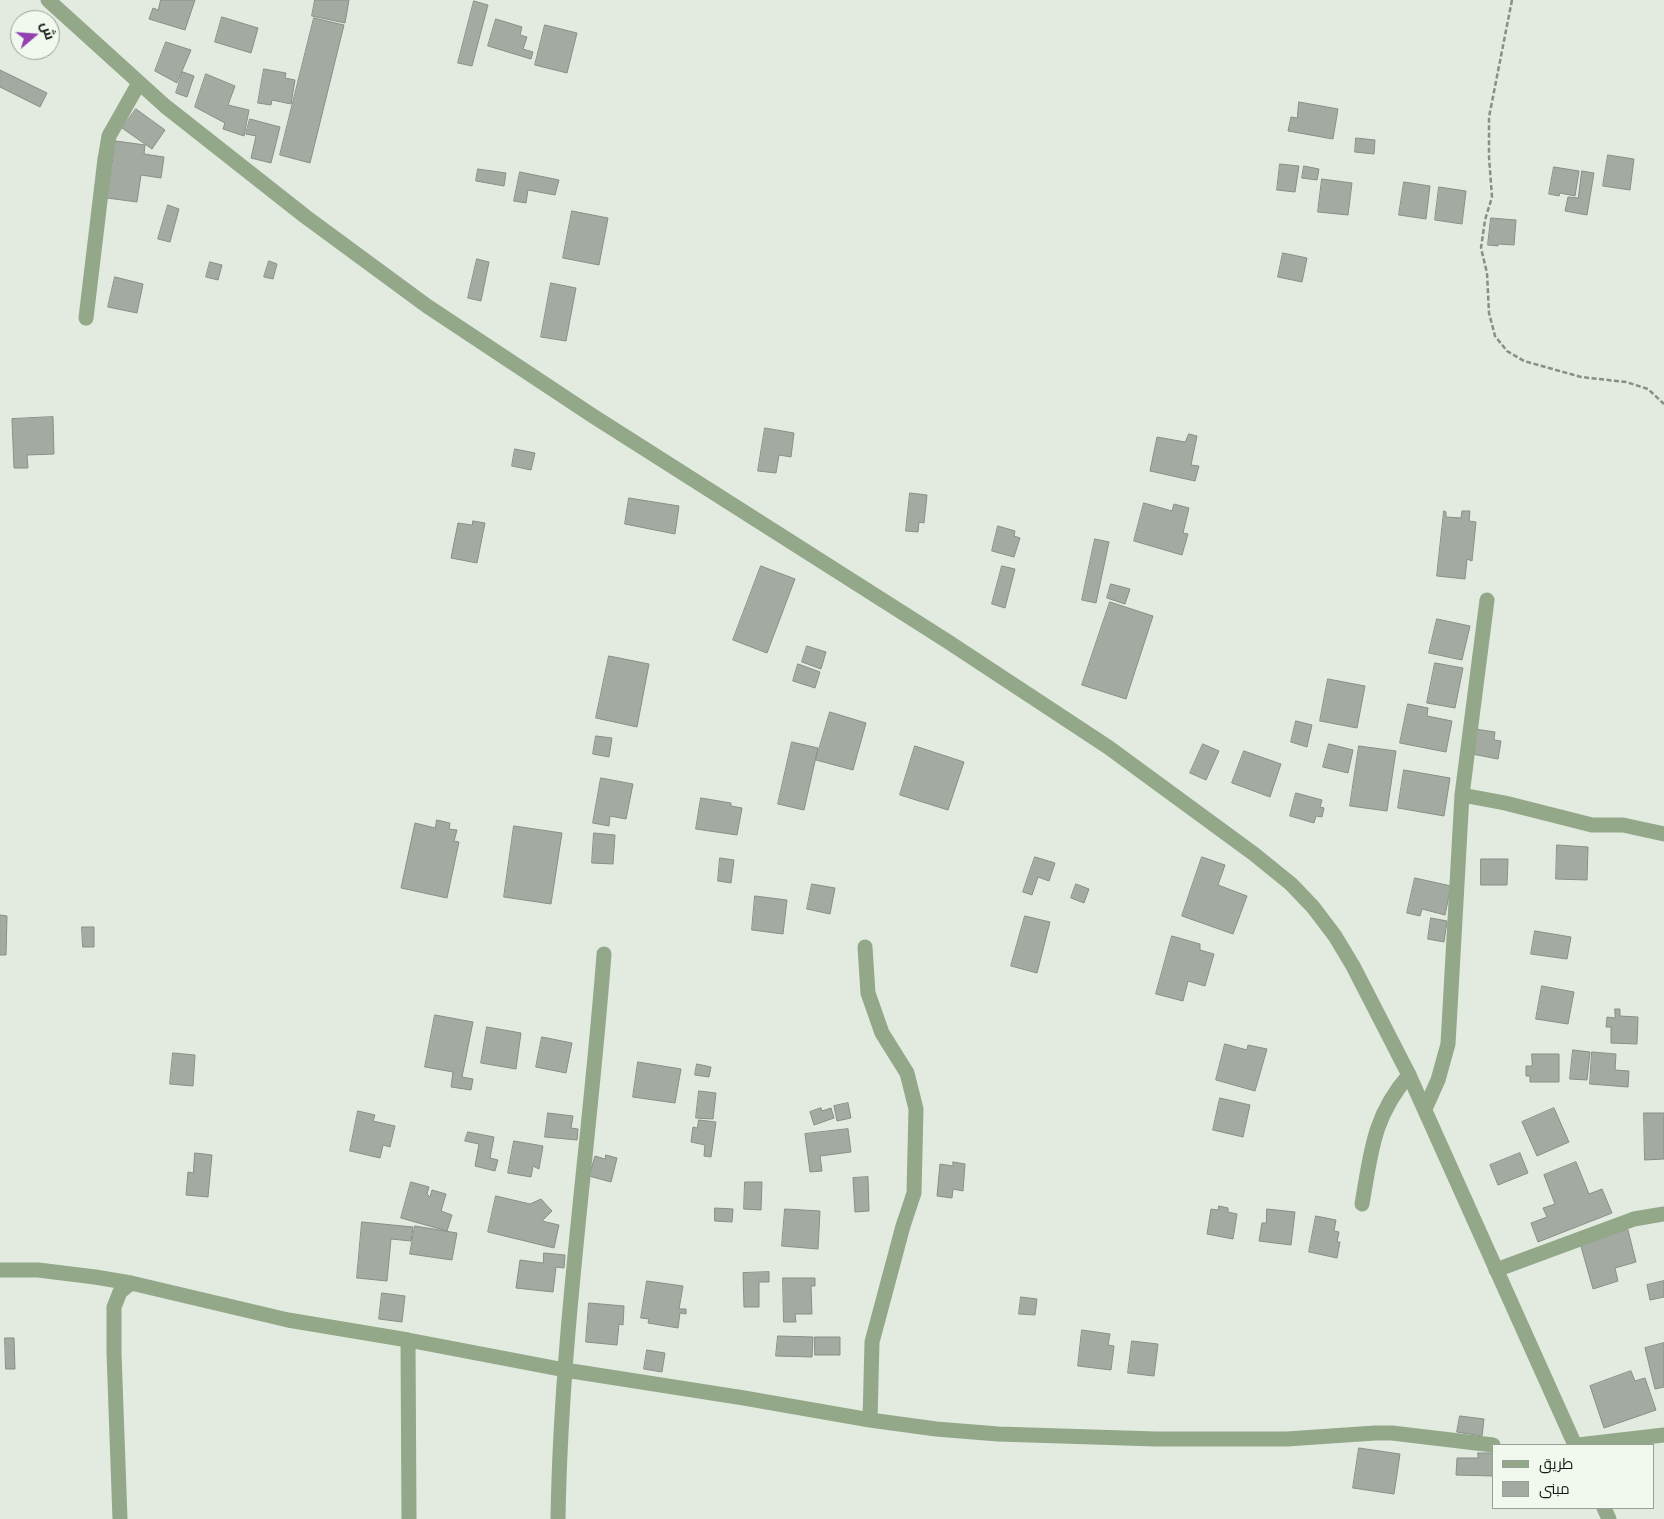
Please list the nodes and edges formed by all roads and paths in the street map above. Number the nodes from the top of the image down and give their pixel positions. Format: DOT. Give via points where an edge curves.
graph roads {
  1 [pos="48,0"];
  2 [pos="1512,0"];
  3 [pos="139,83"];
  4 [pos="86,318"];
  5 [pos="1664,404"];
  6 [pos="1487,600"];
  7 [pos="1462,795"];
  8 [pos="1664,834"];
  9 [pos="865,948"];
  10 [pos="604,954"];
  11 [pos="1409,1075"];
  12 [pos="1425,1109"];
  13 [pos="1362,1204"];
  14 [pos="1664,1214"];
  15 [pos="0,1270"];
  16 [pos="1496,1270"];
  17 [pos="131,1283"];
  18 [pos="408,1340"];
  19 [pos="565,1370"];
  20 [pos="870,1420"];
  21 [pos="1664,1435"];
  22 [pos="1576,1444"];
  23 [pos="1585,1444"];
  24 [pos="1492,1445"];
  25 [pos="120,1519"];
  26 [pos="408,1519"];
  27 [pos="558,1519"];
  1 -- 3 [label="street"];
  2 -- 5 [label="path" via="1490,117 1492,197 1484,220 1481,248 1495,336 1507,351 1524,361 1582,377 1626,382 1648,389"];
  3 -- 4 [label="street" via="109,136"];
  3 -- 11 [label="street" via="306,218 427,306 1108,747 1254,854 1291,884 1334,936"];
  6 -- 7 [label="street"];
  7 -- 8 [label="street" via="1592,825 1623,825"];
  7 -- 12 [label="street" via="1448,1044 1438,1080"];
  9 -- 20 [label="street" via="868,993 882,1033 907,1073 916,1110 914,1193 872,1342"];
  10 -- 19 [label="street"];
  11 -- 12 [label="street"];
  11 -- 13 [label="street" via="1380,1117"];
  12 -- 16 [label="street"];
  14 -- 16 [label="street" via="1634,1219"];
  15 -- 17 [label="street" via="38,1270"];
  16 -- 22 [label="street"];
  17 -- 18 [label="street" via="288,1320"];
  17 -- 25 [label="street" via="120,1292 114,1306"];
  18 -- 19 [label="street"];
  18 -- 26 [label="street"];
  19 -- 20 [label="street"];
  19 -- 27 [label="street"];
  20 -- 24 [label="street" via="989,1434 1156,1440 1287,1439 1392,1433"];
  21 -- 23 [label="street"];
}
